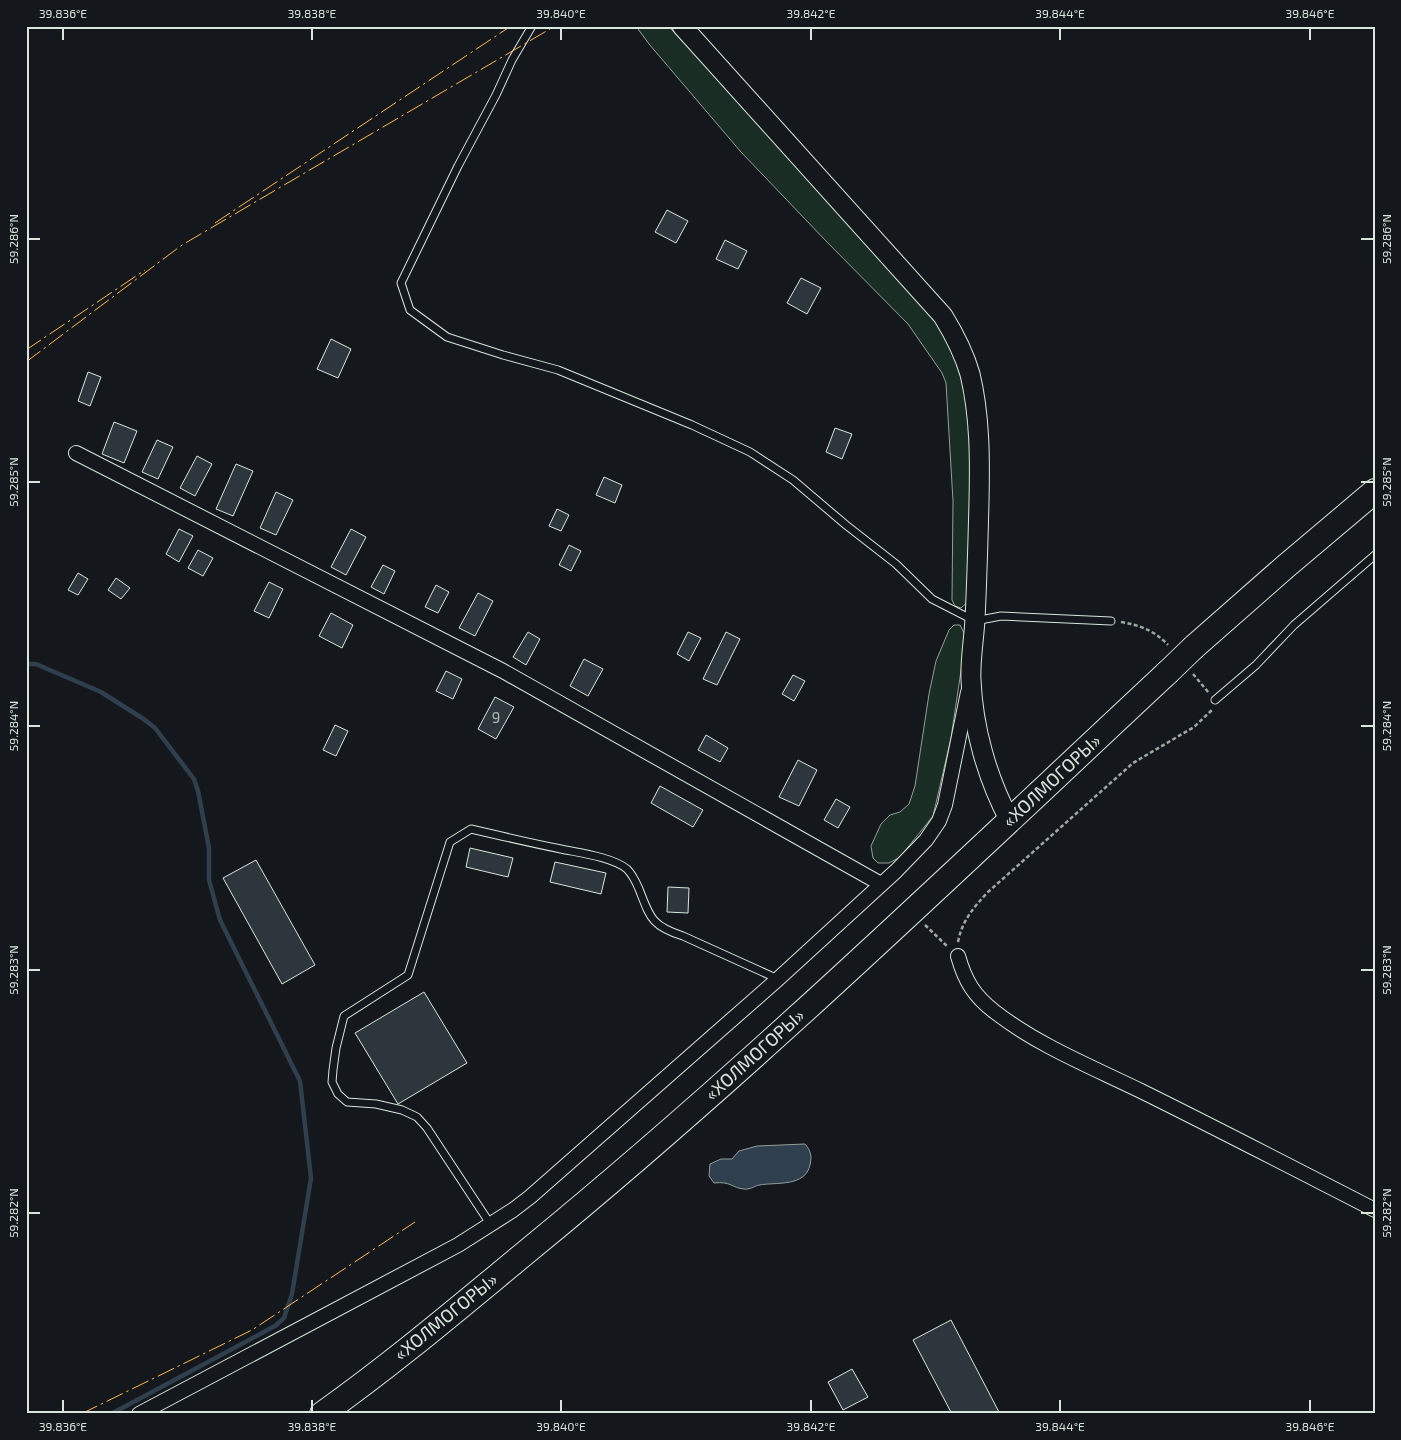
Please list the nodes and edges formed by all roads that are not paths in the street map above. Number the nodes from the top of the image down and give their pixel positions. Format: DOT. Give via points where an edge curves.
graph roads {
  1 [pos="532,26"];
  2 [pos="682,26"];
  3 [pos="76,453"];
  4 [pos="1375,491"];
  5 [pos="1375,555"];
  6 [pos="974,621"];
  7 [pos="1111,621"];
  8 [pos="971,678"];
  9 [pos="1215,700"];
  10 [pos="980,741"];
  11 [pos="958,744"];
  12 [pos="1010,821"];
  13 [pos="881,884"];
  14 [pos="958,956"];
  15 [pos="778,979"];
  16 [pos="1375,1210"];
  17 [pos="491,1225"];
  18 [pos="139,1414"];
  19 [pos="322,1414"];
  1 -- 6 [label="lane" via="401,283 410,310 447,337 558,370 750,452 793,480 896,564 932,599"];
  2 -- 6 [label="street" via="943,316 958,341 969,372 980,441"];
  3 -- 13 [label="street" via="503,671"];
  4 -- 12 [label="highway, «ХОЛМОГОРЫ», bridge" via="1194,647"];
  5 -- 9 [label="lane" via="1294,624"];
  6 -- 7 [label="lane" via="1001,616"];
  6 -- 8 [label="street"];
  8 -- 10 [label="street"];
  8 -- 11 [label="street"];
  10 -- 11 [label="street"];
  10 -- 12 [label="street" via="994,788"];
  11 -- 13 [label="street" via="939,821 926,840"];
  12 -- 19 [label="highway, «ХОЛМОГОРЫ»" via="629,1168 446,1318"];
  13 -- 15 [label="street"];
  14 -- 16 [label="street" via="974,994 1029,1035"];
  15 -- 17 [label="street" via="530,1197"];
  15 -- 17 [label="lane" via="657,924 649,915 636,881 620,865 471,830 450,842 408,975 344,1016 332,1082 338,1094 348,1102 376,1104 417,1117"];
  17 -- 18 [label="street" via="458,1246"];
}
